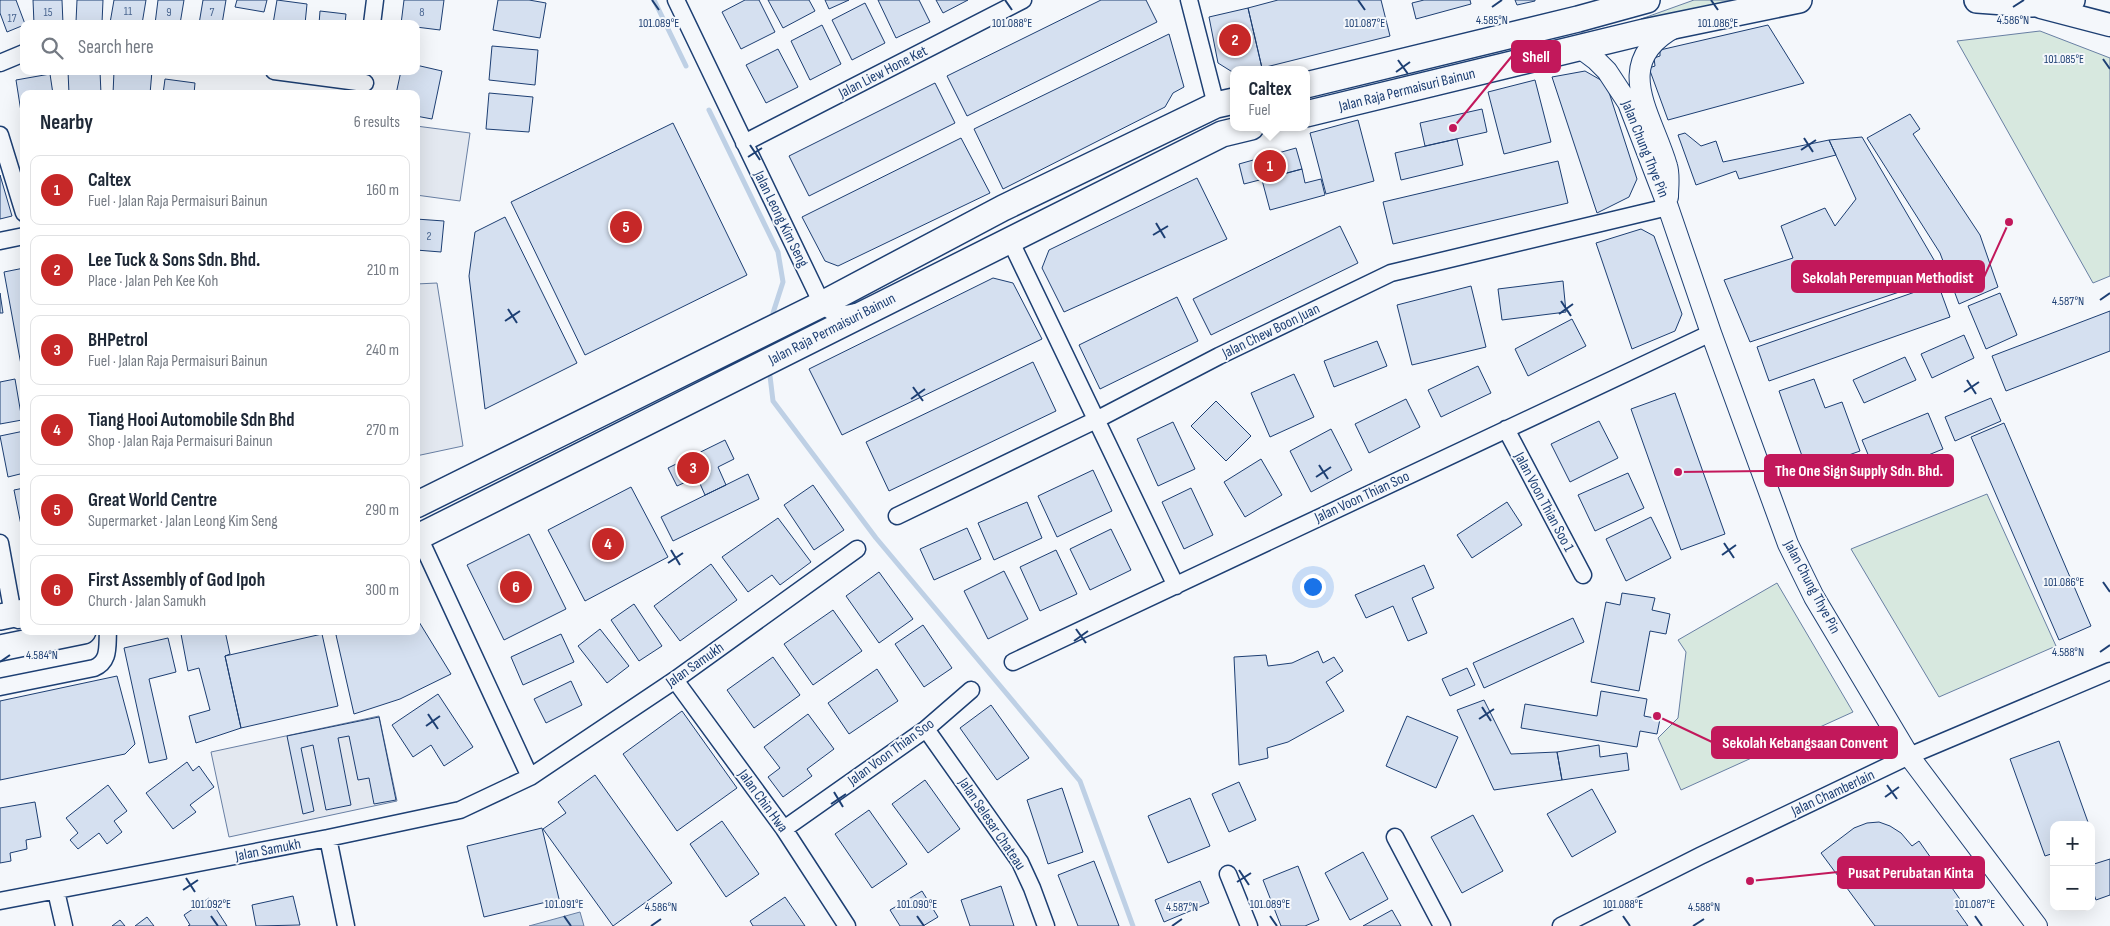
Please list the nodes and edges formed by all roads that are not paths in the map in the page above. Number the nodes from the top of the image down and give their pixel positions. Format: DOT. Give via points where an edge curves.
graph roads {
  1 [pos="375,0"];
  2 [pos="676,0"];
  3 [pos="1189,0"];
  4 [pos="1647,0"];
  5 [pos="1799,0"];
  6 [pos="1977,0"];
  7 [pos="2072,0"];
  8 [pos="1017,1"];
  9 [pos="2032,4"];
  10 [pos="372,20"];
  11 [pos="1681,24"];
  12 [pos="2110,25"];
  13 [pos="1580,48"];
  14 [pos="20,55"];
  15 [pos="0,63"];
  16 [pos="304,75"];
  17 [pos="365,83"];
  18 [pos="1310,84"];
  19 [pos="1225,103"];
  20 [pos="1310,113"];
  21 [pos="1234,131"];
  22 [pos="0,135"];
  23 [pos="744,144"];
  24 [pos="20,200"];
  25 [pos="1668,206"];
  26 [pos="20,237"];
  27 [pos="1010,240"];
  28 [pos="0,241"];
  29 [pos="822,304"];
  30 [pos="876,307"];
  31 [pos="1711,333"];
  32 [pos="1096,420"];
  33 [pos="1506,429"];
  34 [pos="420,503"];
  35 [pos="897,516"];
  36 [pos="420,536"];
  37 [pos="420,541"];
  38 [pos="0,543"];
  39 [pos="857,549"];
  40 [pos="1583,575"];
  41 [pos="1176,586"];
  42 [pos="15,617"];
  43 [pos="63,635"];
  44 [pos="108,635"];
  45 [pos="0,648"];
  46 [pos="1013,662"];
  47 [pos="2110,671"];
  48 [pos="675,680"];
  49 [pos="0,687"];
  50 [pos="971,690"];
  51 [pos="926,728"];
  52 [pos="1909,756"];
  53 [pos="530,777"];
  54 [pos="784,829"];
  55 [pos="1395,837"];
  56 [pos="328,838"];
  57 [pos="1228,874"];
  58 [pos="56,891"];
  59 [pos="0,902"];
  60 [pos="64,926"];
  61 [pos="346,926"];
  62 [pos="847,926"];
  63 [pos="1046,926"];
  64 [pos="1249,926"];
  65 [pos="1442,926"];
  66 [pos="1561,926"];
  67 [pos="2037,926"];
  1 -- 10 [label="street"];
  2 -- 23 [label="street, Jalan Leong Kim Seng"];
  3 -- 19 [label="street"];
  4 -- 18 [label="main road, Jalan Raja Permaisuri Bainun"];
  5 -- 11 [label="main road, Jalan Raja Permaisuri Bainun"];
  6 -- 9 [label="main road"];
  7 -- 9 [label="main road"];
  8 -- 23 [label="street, Jalan Liew Hone Ket"];
  9 -- 12 [label="main road"];
  11 -- 13 [label="main road, Jalan Raja Permaisuri Bainun"];
  11 -- 25 [label="street, Jalan Chung Thye Pin" via="1662,34 1648,47 1639,68 1642,98 1668,168"];
  13 -- 20 [label="main road, Jalan Raja Permaisuri Bainun"];
  13 -- 25 [label="street, Jalan Chung Thye Pin" via="1607,71 1628,103"];
  14 -- 15 [label="street"];
  16 -- 17 [label="street"];
  19 -- 29 [label="main road, Jalan Raja Permaisuri Bainun" via="1003,208"];
  21 -- 27 [label="main road, Jalan Raja Permaisuri Bainun" via="1222,134"];
  22 -- 24 [label="street"];
  23 -- 29 [label="street, Jalan Leong Kim Seng"];
  25 -- 31 [label="street, Jalan Chung Thye Pin"];
  25 -- 32 [label="street, Jalan Chew Boon Juan" via="1391,273"];
  26 -- 28 [label="street"];
  27 -- 30 [label="main road, Jalan Raja Permaisuri Bainun"];
  27 -- 32 [label="street"];
  29 -- 30 [label="street" via="834,314 844,315"];
  29 -- 34 [label="main road, Jalan Raja Permaisuri Bainun"];
  30 -- 36 [label="main road, Jalan Raja Permaisuri Bainun"];
  31 -- 33 [label="street, Jalan Voon Thian Soo"];
  31 -- 52 [label="street, Jalan Chung Thye Pin" via="1788,544 1814,597"];
  32 -- 35 [label="street, Jalan Chew Boon Juan"];
  32 -- 41 [label="street"];
  33 -- 40 [label="street, Jalan Voon Thian Soo 1"];
  33 -- 41 [label="street, Jalan Voon Thian Soo"];
  37 -- 53 [label="street"];
  38 -- 42 [label="street"];
  39 -- 48 [label="street, Jalan Samukh"];
  41 -- 46 [label="street, Jalan Voon Thian Soo"];
  43 -- 45 [label="main road"];
  44 -- 49 [label="street" via="102,665"];
  47 -- 52 [label="street, Jalan Chamberlain"];
  48 -- 53 [label="street, Jalan Samukh"];
  48 -- 54 [label="street, Jalan Chin Hwa"];
  50 -- 51 [label="street, Jalan Voon Thian Soo"];
  51 -- 54 [label="street, Jalan Voon Thian Soo"];
  51 -- 63 [label="street, Jalan Selesar Chateau" via="1020,862"];
  52 -- 66 [label="street, Jalan Chamberlain"];
  52 -- 67 [label="street, Jalan Chung Thye Pin"];
  53 -- 56 [label="street, Jalan Samukh" via="460,810"];
  54 -- 62 [label="street, Jalan Chin Hwa"];
  55 -- 65 [label="street"];
  56 -- 58 [label="street, Jalan Samukh"];
  56 -- 61 [label="street"];
  57 -- 64 [label="street"];
  58 -- 59 [label="street, Jalan Samukh"];
  58 -- 60 [label="street"];
}
